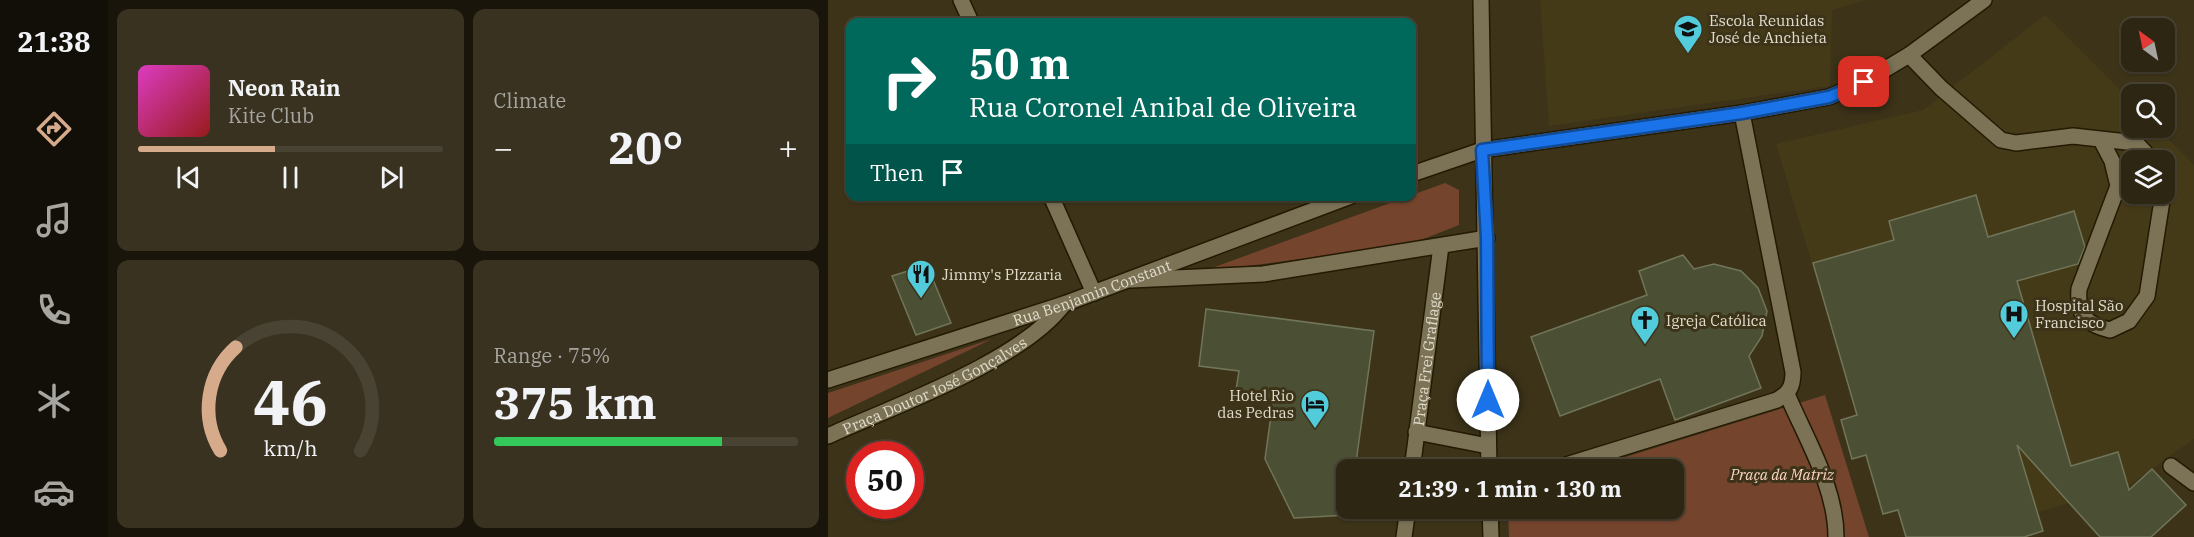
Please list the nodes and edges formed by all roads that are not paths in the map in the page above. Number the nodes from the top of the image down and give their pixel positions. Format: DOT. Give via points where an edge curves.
graph roads {
  1 [pos="961,0"];
  2 [pos="1481,0"];
  3 [pos="1984,0"];
  4 [pos="969,18"];
  5 [pos="1909,56"];
  6 [pos="1742,113"];
  7 [pos="2101,140"];
  8 [pos="1482,150"];
  9 [pos="2143,150"];
  10 [pos="1416,173"];
  11 [pos="1052,201"];
  12 [pos="1338,201"];
  13 [pos="2161,204"];
  14 [pos="1487,238"];
  15 [pos="1441,246"];
  16 [pos="1131,280"];
  17 [pos="1094,293"];
  18 [pos="1064,304"];
  19 [pos="828,380"];
  20 [pos="1787,394"];
  21 [pos="1416,432"];
  22 [pos="828,436"];
  23 [pos="1488,446"];
  24 [pos="1413,459"];
  25 [pos="1489,459"];
  26 [pos="1586,459"];
  27 [pos="2171,466"];
  28 [pos="2194,483"];
  29 [pos="1406,519"];
  30 [pos="1490,519"];
  31 [pos="1404,537"];
  32 [pos="1491,537"];
  33 [pos="1836,537"];
  1 -- 4 [label="street"];
  2 -- 8 [label="street"];
  3 -- 5 [label="street"];
  5 -- 6 [label="street" via="1829,97"];
  5 -- 7 [label="street" via="2001,140 2016,143 2073,136"];
  6 -- 8 [label="street"];
  6 -- 20 [label="street" via="1793,372 1793,384"];
  7 -- 9 [label="street" via="2136,143"];
  7 -- 13 [label="street" via="2112,161 2118,186 2079,289 2078,306 2091,325 2110,330 2129,321 2147,296"];
  8 -- 10 [label="street"];
  8 -- 14 [label="street"];
  11 -- 17 [label="street"];
  12 -- 16 [label="street, Rua Benjamin Constant"];
  14 -- 15 [label="street"];
  14 -- 23 [label="street"];
  15 -- 16 [label="street" via="1263,274"];
  15 -- 21 [label="street, Praça Frei Graflage"];
  16 -- 17 [label="street, Rua Benjamin Constant"];
  17 -- 18 [label="street, Rua Benjamin Constant"];
  18 -- 19 [label="street, Rua Benjamin Constant"];
  18 -- 22 [label="street, Praça Doutor José Gonçalves" via="1051,321 1003,354"];
  20 -- 26 [label="street"];
  20 -- 33 [label="street" via="1828,488 1836,517"];
  21 -- 23 [label="street"];
  21 -- 24 [label="street, Praça Frei Graflage"];
  23 -- 25 [label="street"];
  27 -- 28 [label="street"];
  29 -- 31 [label="street"];
  30 -- 32 [label="street"];
}
